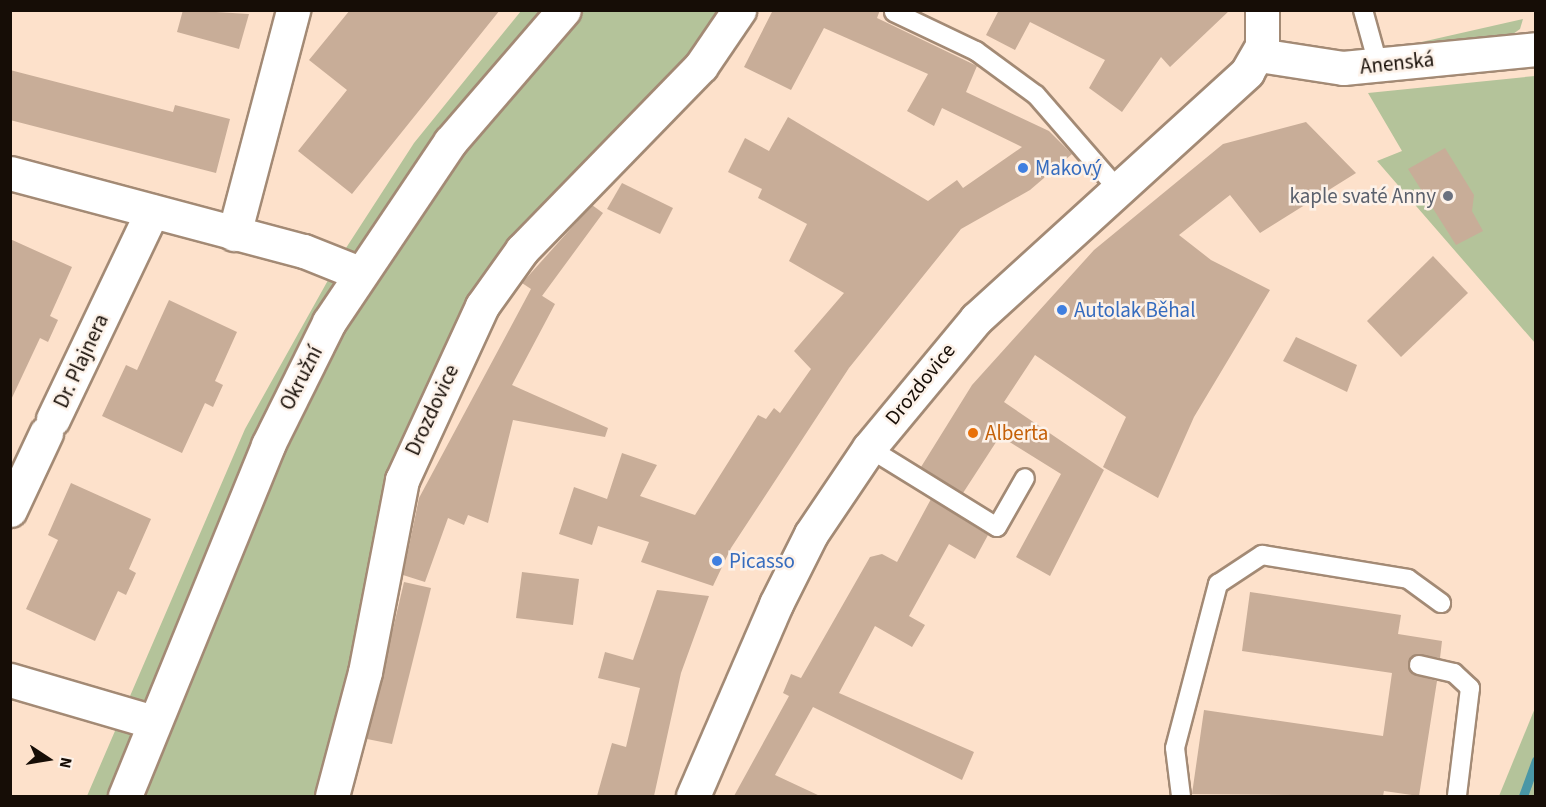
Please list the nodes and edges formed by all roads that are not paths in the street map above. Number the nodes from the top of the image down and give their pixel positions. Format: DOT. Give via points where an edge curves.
graph roads {
  1 [pos="293,10"];
  2 [pos="564,10"];
  3 [pos="739,10"];
  4 [pos="1262,10"];
  5 [pos="1363,10"];
  6 [pos="894,12"];
  7 [pos="1536,49"];
  8 [pos="1259,55"];
  9 [pos="1378,64"];
  10 [pos="10,173"];
  11 [pos="1116,187"];
  12 [pos="152,212"];
  13 [pos="234,234"];
  14 [pos="359,273"];
  15 [pos="869,448"];
  16 [pos="1025,478"];
  17 [pos="10,510"];
  18 [pos="1441,603"];
  19 [pos="1419,665"];
  20 [pos="10,680"];
  21 [pos="154,722"];
  22 [pos="125,796"];
  23 [pos="332,796"];
  24 [pos="693,796"];
  25 [pos="1180,796"];
  26 [pos="1457,796"];
  1 -- 13 [label="street"];
  2 -- 14 [label="street, Okružní" via="450,142"];
  3 -- 23 [label="street, Drozdovice" via="701,66 522,250 482,306 402,480 365,672"];
  4 -- 8 [label="street"];
  5 -- 9 [label="lane"];
  6 -- 11 [label="lane" via="976,51 1036,95"];
  7 -- 9 [label="street, Anenská"];
  8 -- 9 [label="street, Anenská" via="1331,68"];
  8 -- 11 [label="street, Drozdovice" via="1230,88"];
  10 -- 12 [label="street"];
  11 -- 15 [label="street, Drozdovice" via="953,343"];
  12 -- 13 [label="street"];
  12 -- 17 [label="street, Dr. Plajnera"];
  13 -- 14 [label="street" via="311,253"];
  14 -- 21 [label="street, Okružní" via="268,445"];
  15 -- 16 [label="lane" via="997,527"];
  15 -- 24 [label="street, Drozdovice" via="806,544 738,686"];
  18 -- 25 [label="lane" via="1408,579 1263,555 1218,584 1175,748"];
  19 -- 26 [label="lane" via="1454,673 1470,688"];
  20 -- 21 [label="street"];
  21 -- 22 [label="street, Okružní"];
}
